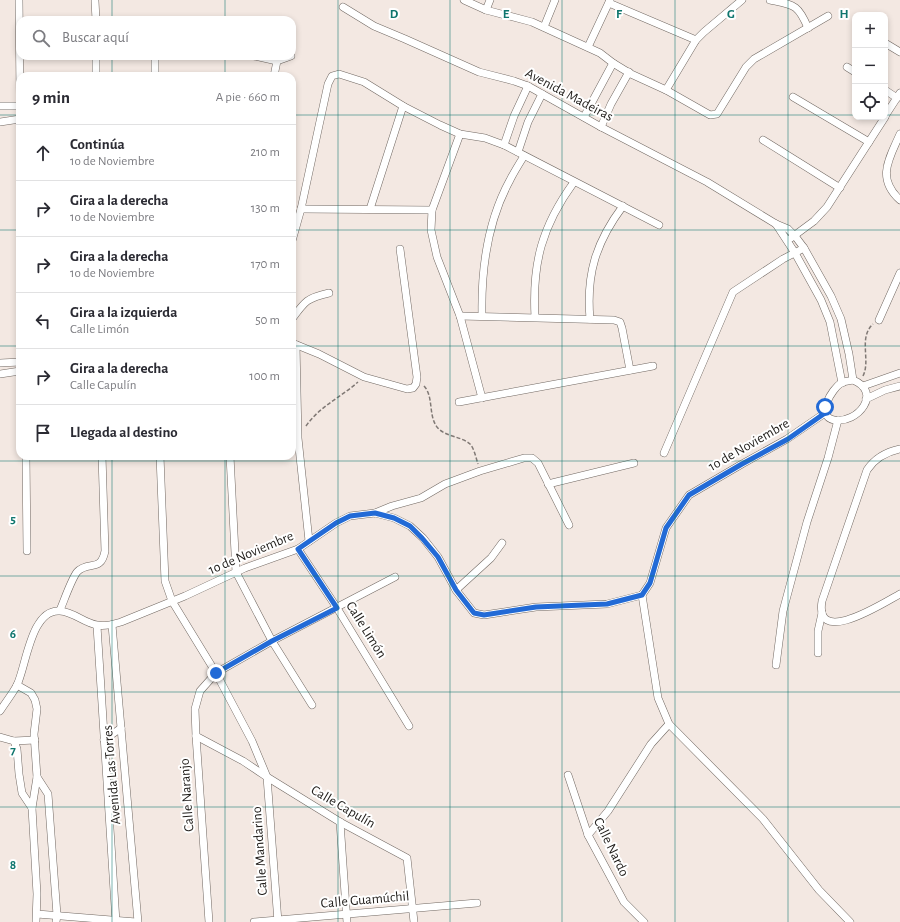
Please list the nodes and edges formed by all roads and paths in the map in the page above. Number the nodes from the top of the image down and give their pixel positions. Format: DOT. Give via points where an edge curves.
graph roads {
  1 [pos="19,0"];
  2 [pos="464,0"];
  3 [pos="490,0"];
  4 [pos="555,0"];
  5 [pos="742,0"];
  6 [pos="770,0"];
  7 [pos="95,1"];
  8 [pos="609,2"];
  9 [pos="343,7"];
  10 [pos="486,10"];
  11 [pos="19,16"];
  12 [pos="96,16"];
  13 [pos="828,16"];
  14 [pos="544,27"];
  15 [pos="808,28"];
  16 [pos="696,40"];
  17 [pos="888,45"];
  18 [pos="588,47"];
  19 [pos="900,52"];
  20 [pos="20,60"];
  21 [pos="96,60"];
  22 [pos="155,60"];
  23 [pos="272,60"];
  24 [pos="280,60"];
  25 [pos="277,61"];
  26 [pos="613,63"];
  27 [pos="847,67"];
  28 [pos="852,70"];
  29 [pos="20,72"];
  30 [pos="96,72"];
  31 [pos="155,72"];
  32 [pos="275,72"];
  33 [pos="629,72"];
  34 [pos="528,86"];
  35 [pos="666,90"];
  36 [pos="888,91"];
  37 [pos="542,94"];
  38 [pos="898,95"];
  39 [pos="793,97"];
  40 [pos="0,106"];
  41 [pos="16,106"];
  42 [pos="403,106"];
  43 [pos="888,112"];
  44 [pos="584,117"];
  45 [pos="16,120"];
  46 [pos="883,120"];
  47 [pos="0,122"];
  48 [pos="601,127"];
  49 [pos="460,134"];
  50 [pos="900,134"];
  51 [pos="763,140"];
  52 [pos="868,142"];
  53 [pos="504,145"];
  54 [pos="521,154"];
  55 [pos="574,182"];
  56 [pos="840,188"];
  57 [pos="900,200"];
  58 [pos="623,206"];
  59 [pos="301,209"];
  60 [pos="370,209"];
  61 [pos="432,210"];
  62 [pos="659,224"];
  63 [pos="776,224"];
  64 [pos="296,227"];
  65 [pos="795,236"];
  66 [pos="788,240"];
  67 [pos="804,248"];
  68 [pos="400,249"];
  69 [pos="795,253"];
  70 [pos="900,273"];
  71 [pos="329,292"];
  72 [pos="296,313"];
  73 [pos="460,316"];
  74 [pos="482,316"];
  75 [pos="535,317"];
  76 [pos="590,319"];
  77 [pos="841,319"];
  78 [pos="879,320"];
  79 [pos="830,322"];
  80 [pos="296,345"];
  81 [pos="0,362"];
  82 [pos="16,362"];
  83 [pos="653,366"];
  84 [pos="630,370"];
  85 [pos="16,372"];
  86 [pos="900,373"];
  87 [pos="0,374"];
  88 [pos="364,377"];
  89 [pos="416,381"];
  90 [pos="842,383"];
  91 [pos="859,383"];
  92 [pos="900,386"];
  93 [pos="296,391"];
  94 [pos="482,398"];
  95 [pos="866,399"];
  96 [pos="459,402"];
  97 [pos="825,413"];
  98 [pos="838,420"];
  99 [pos="306,426"];
  100 [pos="900,449"];
  101 [pos="664,453"];
  102 [pos="26,460"];
  103 [pos="102,460"];
  104 [pos="160,460"];
  105 [pos="230,460"];
  106 [pos="634,463"];
  107 [pos="480,471"];
  108 [pos="548,484"];
  109 [pos="375,513"];
  110 [pos="569,525"];
  111 [pos="309,541"];
  112 [pos="502,543"];
  113 [pos="298,549"];
  114 [pos="27,551"];
  115 [pos="236,572"];
  116 [pos="395,576"];
  117 [pos="456,590"];
  118 [pos="900,594"];
  119 [pos="642,595"];
  120 [pos="172,601"];
  121 [pos="337,608"];
  122 [pos="60,610"];
  123 [pos="822,613"];
  124 [pos="112,625"];
  125 [pos="97,626"];
  126 [pos="272,641"];
  127 [pos="818,653"];
  128 [pos="776,665"];
  129 [pos="216,673"];
  130 [pos="17,685"];
  131 [pos="312,705"];
  132 [pos="0,711"];
  133 [pos="669,724"];
  134 [pos="409,726"];
  135 [pos="120,728"];
  136 [pos="196,736"];
  137 [pos="0,737"];
  138 [pos="14,740"];
  139 [pos="35,740"];
  140 [pos="104,740"];
  141 [pos="266,774"];
  142 [pos="568,775"];
  143 [pos="37,777"];
  144 [pos="32,808"];
  145 [pos="340,822"];
  146 [pos="588,835"];
  147 [pos="477,903"];
  148 [pos="412,909"];
  149 [pos="37,914"];
  150 [pos="347,918"];
  151 [pos="57,919"];
  152 [pos="116,921"];
  153 [pos="278,921"];
  154 [pos="36,922"];
  155 [pos="137,922"];
  156 [pos="209,922"];
  157 [pos="254,922"];
  158 [pos="414,922"];
  159 [pos="644,922"];
  160 [pos="850,922"];
  1 -- 11 [label="street"];
  2 -- 10 [label="street"];
  3 -- 10 [label="street"];
  4 -- 14 [label="street"];
  5 -- 16 [label="street"];
  6 -- 15 [label="street" via="792,5 802,14"];
  7 -- 12 [label="street"];
  8 -- 16 [label="street"];
  8 -- 18 [label="street"];
  9 -- 34 [label="street, Avenida Madeiras" via="374,26 479,72"];
  10 -- 14 [label="street"];
  13 -- 15 [label="street"];
  14 -- 18 [label="street"];
  15 -- 35 [label="street" via="754,59 717,114 710,115"];
  16 -- 35 [label="street"];
  17 -- 19 [label="street"];
  18 -- 26 [label="street"];
  20 -- 29 [label="street"];
  21 -- 30 [label="street"];
  22 -- 31 [label="street"];
  23 -- 25 [label="street"];
  24 -- 25 [label="street"];
  25 -- 32 [label="street"];
  26 -- 33 [label="street"];
  26 -- 44 [label="street"];
  27 -- 28 [label="street"];
  33 -- 35 [label="street"];
  33 -- 48 [label="street"];
  34 -- 37 [label="street, Avenida Madeiras"];
  34 -- 53 [label="street"];
  36 -- 38 [label="street"];
  37 -- 44 [label="street, Avenida Madeiras"];
  37 -- 54 [label="street" via="528,122"];
  38 -- 43 [label="street"];
  39 -- 52 [label="street"];
  40 -- 41 [label="street"];
  42 -- 49 [label="street"];
  42 -- 59 [label="street" via="364,82 339,74 332,76 328,84"];
  42 -- 60 [label="street"];
  44 -- 48 [label="street, Avenida Madeiras"];
  45 -- 47 [label="street"];
  46 -- 52 [label="street"];
  48 -- 63 [label="street, Avenida Madeiras" via="706,182"];
  49 -- 53 [label="street" via="486,138"];
  49 -- 61 [label="street"];
  50 -- 57 [label="street" via="886,165 886,176 888,186"];
  51 -- 56 [label="street"];
  52 -- 56 [label="street"];
  53 -- 54 [label="street"];
  54 -- 55 [label="street"];
  54 -- 74 [label="street" via="489,233 484,260"];
  55 -- 58 [label="street"];
  55 -- 75 [label="street" via="552,217 542,242 535,276"];
  56 -- 65 [label="street" via="814,221"];
  58 -- 62 [label="street"];
  58 -- 76 [label="street" via="610,225 592,267 589,284"];
  59 -- 60 [label="street"];
  59 -- 64 [label="street"];
  60 -- 61 [label="street"];
  61 -- 73 [label="street" via="432,230 437,257"];
  63 -- 65 [label="street, Avenida Madeiras" via="788,229"];
  63 -- 66 [label="street, Avenida Madeiras"];
  65 -- 66 [label="street"];
  65 -- 67 [label="street, Avenida Madeiras"];
  66 -- 69 [label="street, Avenida Madeiras"];
  67 -- 69 [label="street"];
  67 -- 77 [label="street, Avenida Madeiras"];
  68 -- 89 [label="street"];
  69 -- 79 [label="street, Avenida Madeiras"];
  69 -- 101 [label="street" via="733,292"];
  70 -- 78 [label="street"];
  71 -- 72 [label="street" via="313,296 304,302"];
  73 -- 74 [label="street"];
  73 -- 94 [label="street"];
  74 -- 75 [label="street"];
  75 -- 76 [label="street"];
  76 -- 84 [label="street" via="620,322"];
  77 -- 79 [label="street"];
  77 -- 91 [label="street, Avenida Madeiras"];
  78 -- 91 [label="path" via="871,326 866,335 866,364"];
  79 -- 90 [label="street, Avenida Madeiras"];
  80 -- 88 [label="street"];
  81 -- 82 [label="street"];
  83 -- 84 [label="street"];
  84 -- 94 [label="street"];
  85 -- 87 [label="street"];
  86 -- 91 [label="street"];
  88 -- 89 [label="street" via="407,389 413,388"];
  88 -- 99 [label="path" via="328,403"];
  89 -- 107 [label="path" via="429,392 437,426 470,445"];
  90 -- 91 [label="street"];
  90 -- 97 [label="street" via="828,400"];
  91 -- 95 [label="street" via="866,392"];
  92 -- 95 [label="street"];
  93 -- 111 [label="street" via="298,438"];
  94 -- 96 [label="street"];
  95 -- 98 [label="street" via="855,416"];
  97 -- 98 [label="street" via="829,418"];
  97 -- 119 [label="street, 1o de Noviembre" via="788,439 689,495 666,528 650,583"];
  98 -- 128 [label="street" via="783,611"];
  100 -- 123 [label="street" via="874,461 867,470 822,601"];
  102 -- 114 [label="street"];
  103 -- 122 [label="street" via="105,551 103,560 100,564 77,572"];
  104 -- 120 [label="street" via="165,581"];
  105 -- 115 [label="street"];
  106 -- 108 [label="street"];
  107 -- 108 [label="street" via="532,458 538,463"];
  107 -- 109 [label="street" via="445,484 421,498"];
  108 -- 110 [label="street"];
  109 -- 111 [label="street, 1o de Noviembre" via="350,516"];
  109 -- 117 [label="street, 1o de Noviembre" via="410,526 438,557"];
  111 -- 113 [label="street, 1o de Noviembre"];
  112 -- 117 [label="street" via="491,558"];
  113 -- 115 [label="street, 1o de Noviembre"];
  113 -- 121 [label="street, Calle Limón"];
  115 -- 120 [label="street, 1o de Noviembre"];
  115 -- 126 [label="street"];
  116 -- 121 [label="street"];
  117 -- 119 [label="street, 1o de Noviembre" via="474,613 484,615 536,607 607,604"];
  118 -- 123 [label="street" via="841,622 831,622"];
  119 -- 133 [label="street" via="658,698"];
  120 -- 124 [label="street, 1o de Noviembre" via="130,620"];
  120 -- 129 [label="street"];
  121 -- 126 [label="street"];
  121 -- 134 [label="street, Calle Limón"];
  122 -- 125 [label="street"];
  122 -- 130 [label="street" via="48,614 36,628"];
  123 -- 127 [label="street" via="818,631"];
  124 -- 125 [label="street, 1o de Noviembre"];
  124 -- 135 [label="street, Avenida Las Torres"];
  125 -- 140 [label="street, Avenida Las Torres"];
  126 -- 129 [label="street"];
  126 -- 131 [label="street"];
  129 -- 136 [label="street, Calle Naranjo" via="200,691 195,709"];
  129 -- 141 [label="street" via="252,741"];
  130 -- 132 [label="street"];
  130 -- 139 [label="street" via="31,693 36,700 38,715"];
  133 -- 146 [label="street" via="651,744 608,811"];
  133 -- 160 [label="street" via="763,819 819,890"];
  135 -- 140 [label="street"];
  135 -- 155 [label="street, Avenida Las Torres"];
  136 -- 141 [label="street, Calle Capulín"];
  136 -- 156 [label="street, Calle Naranjo"];
  137 -- 138 [label="street"];
  138 -- 139 [label="street"];
  138 -- 144 [label="street" via="22,793"];
  139 -- 143 [label="street"];
  140 -- 152 [label="street, Avenida Las Torres"];
  141 -- 145 [label="street, Calle Capulín"];
  141 -- 153 [label="street, Calle Mandarino"];
  142 -- 146 [label="street, Calle Nardo"];
  143 -- 144 [label="street"];
  143 -- 151 [label="street" via="48,794"];
  144 -- 149 [label="street"];
  145 -- 148 [label="street, Calle Capulín" via="407,858"];
  145 -- 150 [label="street"];
  146 -- 159 [label="street, Calle Nardo" via="624,902"];
  147 -- 148 [label="street, Calle Guamúchil"];
  148 -- 150 [label="street, Calle Guamúchil"];
  148 -- 158 [label="street"];
  149 -- 151 [label="street"];
  149 -- 154 [label="street"];
  150 -- 153 [label="street, Calle Guamúchil"];
  151 -- 152 [label="street"];
  152 -- 155 [label="street"];
  153 -- 157 [label="street, Calle Guamúchil"];
}
